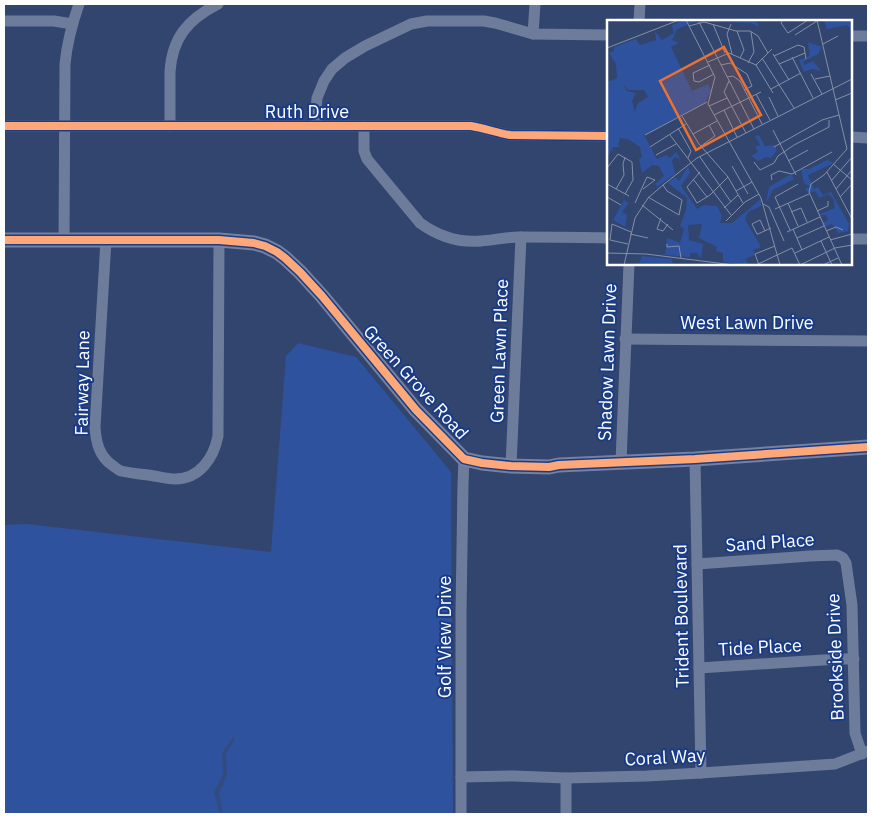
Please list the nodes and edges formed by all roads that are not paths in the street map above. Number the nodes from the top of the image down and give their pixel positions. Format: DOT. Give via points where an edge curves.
graph roads {
  1 [pos="79,4"];
  2 [pos="218,4"];
  3 [pos="535,4"];
  4 [pos="640,4"];
  5 [pos="639,20"];
  6 [pos="4,21"];
  7 [pos="72,24"];
  8 [pos="533,34"];
  9 [pos="607,34"];
  10 [pos="852,36"];
  11 [pos="868,36"];
  12 [pos="4,126"];
  13 [pos="65,126"];
  14 [pos="170,126"];
  15 [pos="317,126"];
  16 [pos="364,126"];
  17 [pos="607,136"];
  18 [pos="852,138"];
  19 [pos="868,138"];
  20 [pos="521,237"];
  21 [pos="607,238"];
  22 [pos="852,239"];
  23 [pos="868,239"];
  24 [pos="4,240"];
  25 [pos="64,240"];
  26 [pos="106,240"];
  27 [pos="219,240"];
  28 [pos="629,265"];
  29 [pos="625,339"];
  30 [pos="868,341"];
  31 [pos="868,447"];
  32 [pos="464,459"];
  33 [pos="695,459"];
  34 [pos="621,462"];
  35 [pos="511,466"];
  36 [pos="844,558"];
  37 [pos="697,564"];
  38 [pos="854,660"];
  39 [pos="699,668"];
  40 [pos="865,752"];
  41 [pos="701,773"];
  42 [pos="461,777"];
  43 [pos="566,778"];
  44 [pos="461,814"];
  45 [pos="566,814"];
  1 -- 7 [label="street"];
  2 -- 14 [label="street" via="188,24 174,49 170,64"];
  3 -- 8 [label="street"];
  4 -- 5 [label="street"];
  6 -- 7 [label="street"];
  7 -- 13 [label="street" via="66,49"];
  8 -- 9 [label="street"];
  8 -- 15 [label="street" via="484,21 427,21 406,26 345,58 332,69 317,98"];
  10 -- 11 [label="street"];
  12 -- 13 [label="street, Ruth Drive"];
  13 -- 14 [label="street, Ruth Drive"];
  13 -- 25 [label="street"];
  14 -- 15 [label="street, Ruth Drive"];
  15 -- 16 [label="street, Ruth Drive"];
  16 -- 17 [label="street, Ruth Drive" via="470,126 510,135"];
  16 -- 20 [label="street" via="367,159 429,229 445,237 465,241"];
  18 -- 19 [label="street"];
  20 -- 21 [label="street"];
  20 -- 35 [label="street, Green Lawn Place"];
  22 -- 23 [label="street"];
  24 -- 25 [label="street, Green Grove Road"];
  25 -- 26 [label="street, Green Grove Road"];
  26 -- 27 [label="street, Green Grove Road"];
  26 -- 27 [label="street, Fairway Lane" via="96,439 100,452 119,471 176,479 200,470 216,448"];
  27 -- 32 [label="street, Green Grove Road" via="264,246 285,258 322,296 416,410"];
  28 -- 29 [label="street, Shadow Lawn Drive"];
  29 -- 30 [label="street, West Lawn Drive"];
  29 -- 34 [label="street, Shadow Lawn Drive"];
  31 -- 33 [label="street, Green Grove Road"];
  32 -- 35 [label="street, Green Grove Road"];
  32 -- 42 [label="street, Golf View Drive"];
  33 -- 34 [label="street, Green Grove Road"];
  33 -- 37 [label="street, Trident Boulevard"];
  34 -- 35 [label="street, Green Grove Road"];
  36 -- 37 [label="street, Sand Place" via="810,556"];
  36 -- 38 [label="street, Brookside Drive" via="852,605"];
  37 -- 39 [label="street, Trident Boulevard"];
  38 -- 39 [label="street, Tide Place"];
  38 -- 40 [label="street, Brookside Drive" via="855,733"];
  39 -- 41 [label="street, Trident Boulevard"];
  40 -- 41 [label="street, Coral Way" via="836,764"];
  41 -- 43 [label="street, Coral Way"];
  42 -- 43 [label="street, Coral Way"];
  42 -- 44 [label="street, Golf View Drive"];
  43 -- 45 [label="street"];
}
